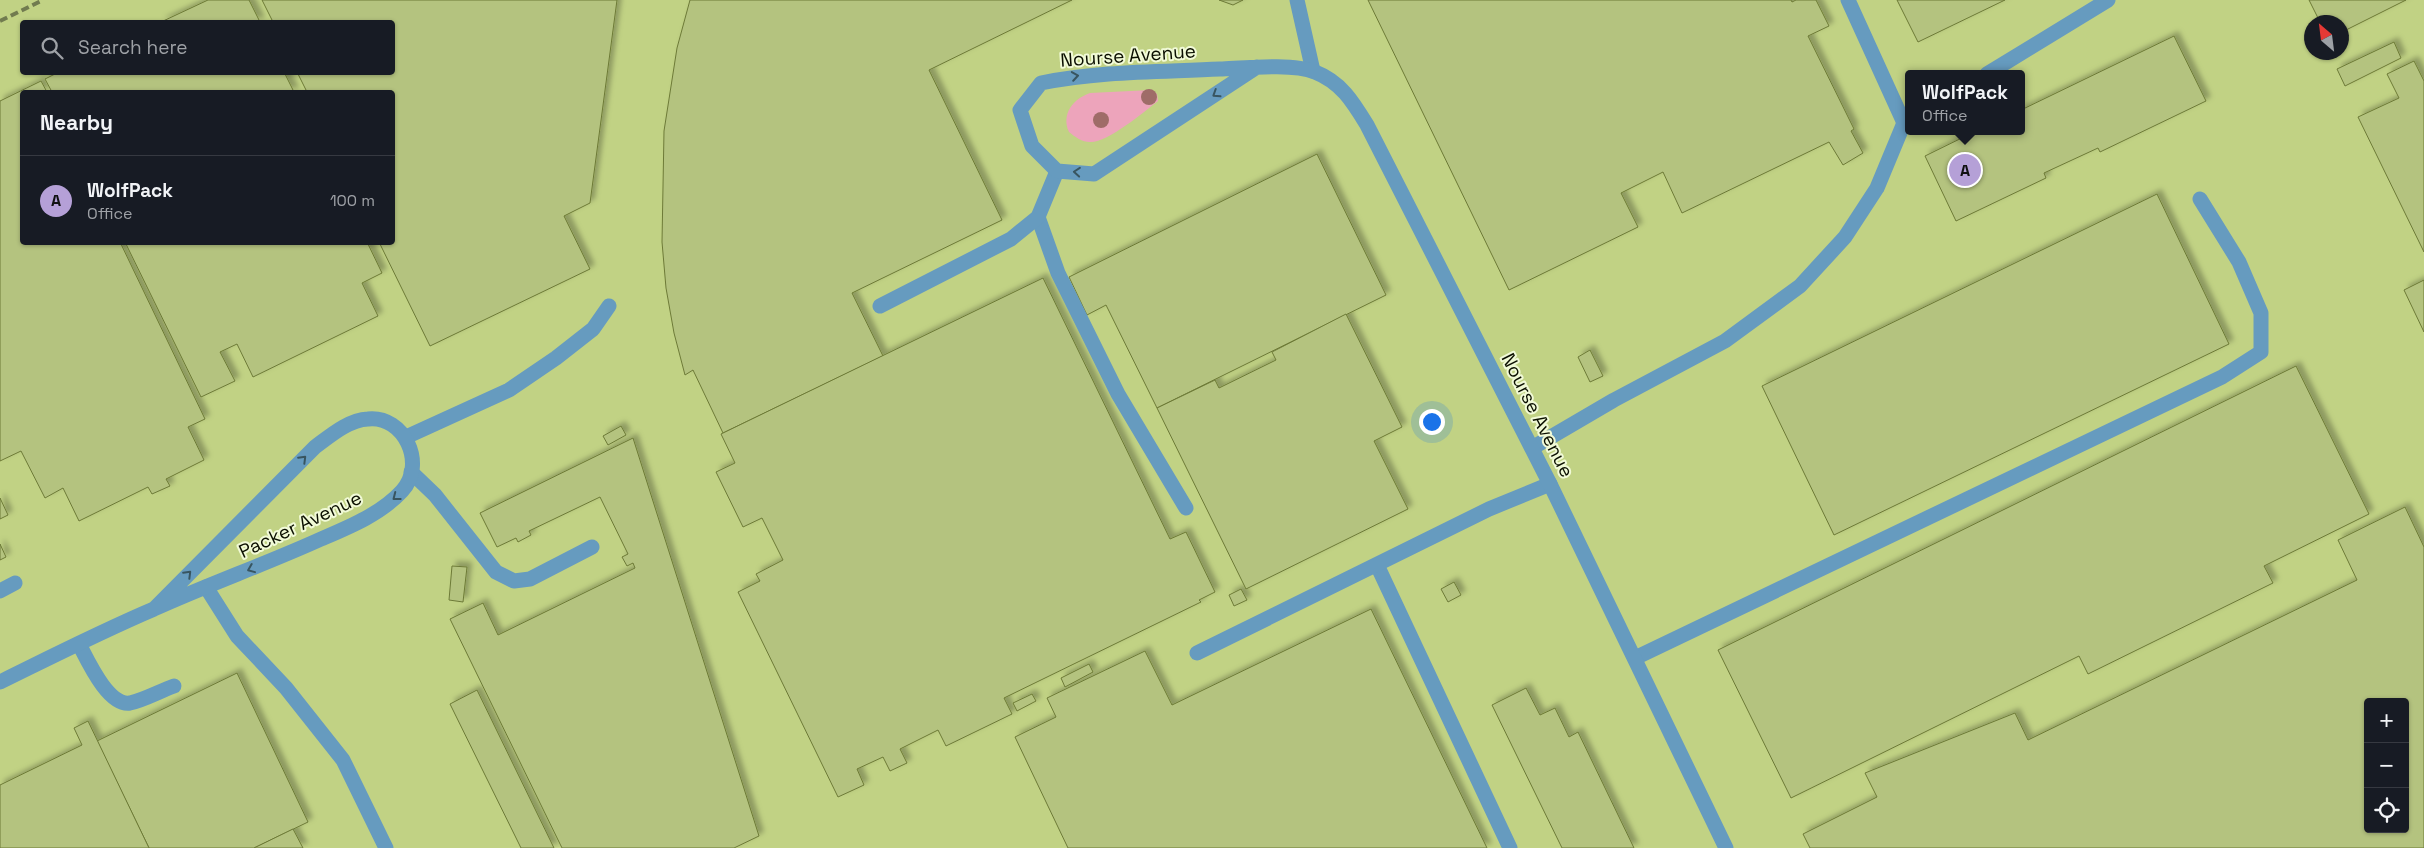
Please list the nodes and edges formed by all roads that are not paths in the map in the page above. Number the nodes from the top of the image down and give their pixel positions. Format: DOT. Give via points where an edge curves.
graph roads {
  1 [pos="1296,0"];
  2 [pos="1848,0"];
  3 [pos="2108,0"];
  4 [pos="1257,67"];
  5 [pos="1994,70"];
  6 [pos="1313,71"];
  7 [pos="1905,120"];
  8 [pos="1905,124"];
  9 [pos="1057,171"];
  10 [pos="2200,199"];
  11 [pos="1038,217"];
  12 [pos="609,306"];
  13 [pos="880,306"];
  14 [pos="406,437"];
  15 [pos="1532,448"];
  16 [pos="411,472"];
  17 [pos="1550,484"];
  18 [pos="1186,508"];
  19 [pos="592,547"];
  20 [pos="1377,565"];
  21 [pos="15,583"];
  22 [pos="206,588"];
  23 [pos="0,591"];
  24 [pos="154,609"];
  25 [pos="79,644"];
  26 [pos="1197,653"];
  27 [pos="1634,658"];
  28 [pos="0,682"];
  29 [pos="174,686"];
  30 [pos="386,848"];
  31 [pos="1510,848"];
  32 [pos="1725,848"];
  1 -- 6 [label="street"];
  2 -- 7 [label="street"];
  3 -- 5 [label="street"];
  4 -- 6 [label="street, Nourse Avenue"];
  4 -- 9 [label="street, one-way" via="1094,174"];
  9 -- 4 [label="street, Nourse Avenue, one-way" via="1032,146 1020,110 1040,83 1078,75"];
  6 -- 15 [label="street, Nourse Avenue" via="1331,80 1350,98 1367,125"];
  8 -- 15 [label="street" via="1877,188 1845,237 1800,286 1725,341"];
  9 -- 11 [label="street"];
  10 -- 27 [label="street" via="2239,262 2261,313 2261,352 2222,377"];
  11 -- 13 [label="street" via="1011,239"];
  11 -- 18 [label="street" via="1058,273 1118,394"];
  12 -- 14 [label="street" via="593,329 509,390"];
  14 -- 16 [label="street" via="413,453"];
  24 -- 14 [label="street, Packer Avenue, one-way" via="315,447 334,433 368,419 390,422"];
  15 -- 17 [label="street, Nourse Avenue"];
  16 -- 19 [label="street" via="434,495 496,572 514,581 530,579"];
  16 -- 22 [label="street, Packer Avenue, one-way" via="403,490 359,522"];
  17 -- 20 [label="street" via="1489,509"];
  17 -- 27 [label="street, Nourse Avenue"];
  20 -- 26 [label="street"];
  20 -- 31 [label="street"];
  21 -- 23 [label="street"];
  22 -- 24 [label="street, Packer Avenue"];
  22 -- 30 [label="street" via="237,636 286,688 343,760"];
  24 -- 25 [label="street, Packer Avenue"];
  25 -- 28 [label="street, Packer Avenue"];
  25 -- 29 [label="street" via="105,688 116,700 129,703"];
  27 -- 32 [label="street, Nourse Avenue"];
}
